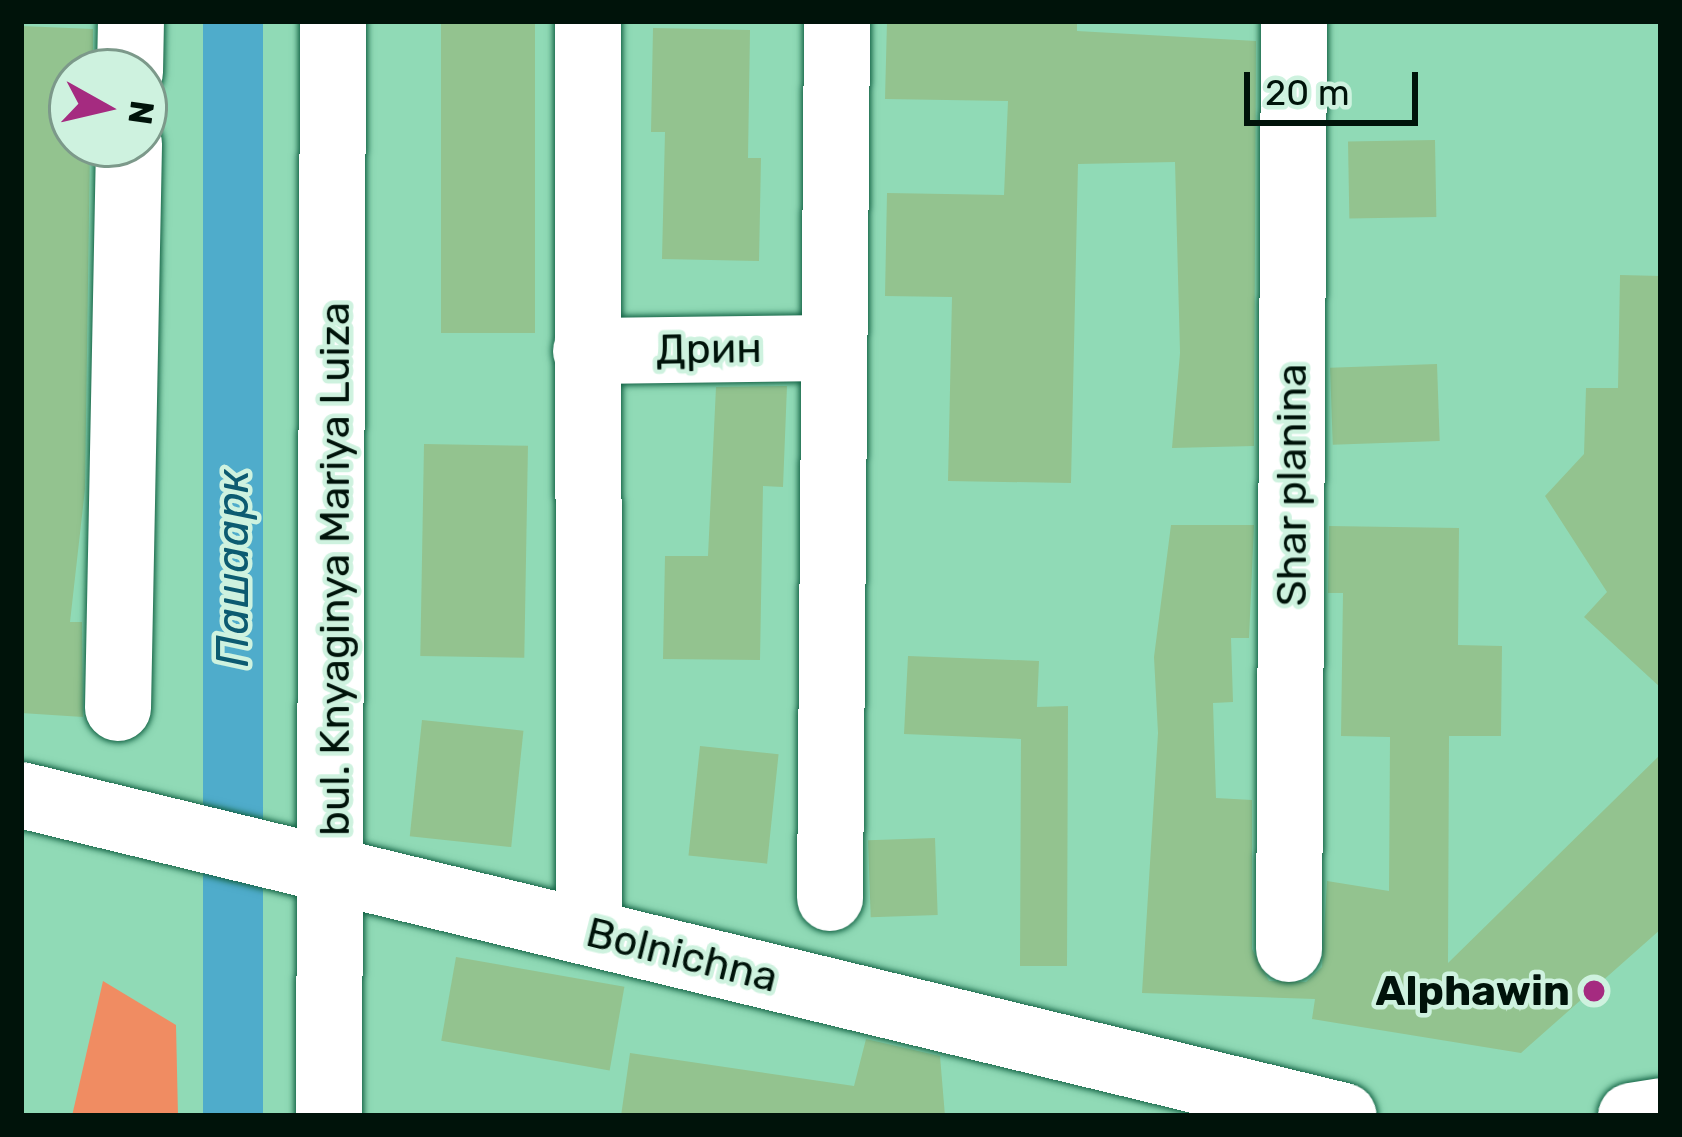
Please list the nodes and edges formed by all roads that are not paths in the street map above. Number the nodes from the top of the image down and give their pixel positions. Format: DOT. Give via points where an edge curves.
graph roads {
  1 [pos="333,21"];
  2 [pos="588,21"];
  3 [pos="837,21"];
  4 [pos="1294,21"];
  5 [pos="129,168"];
  6 [pos="833,348"];
  7 [pos="586,351"];
  8 [pos="118,708"];
  9 [pos="21,795"];
  10 [pos="335,871"];
  11 [pos="830,898"];
  12 [pos="589,932"];
  13 [pos="1289,949"];
  14 [pos="1660,1114"];
  15 [pos="329,1116"];
  16 [pos="1344,1116"];
  17 [pos="1631,1116"];
  1 -- 10 [label="street, bul. Knyaginya Mariya Luiza"];
  2 -- 7 [label="street"];
  3 -- 6 [label="street"];
  4 -- 13 [label="street, Shar planina"];
  5 -- 8 [label="street"];
  6 -- 7 [label="street, Дрин"];
  6 -- 11 [label="street"];
  7 -- 12 [label="street"];
  9 -- 10 [label="street, Bolnichna"];
  10 -- 12 [label="street, Bolnichna"];
  10 -- 15 [label="street, bul. Knyaginya Mariya Luiza"];
  12 -- 16 [label="street, Bolnichna"];
  14 -- 17 [label="street"];
}
